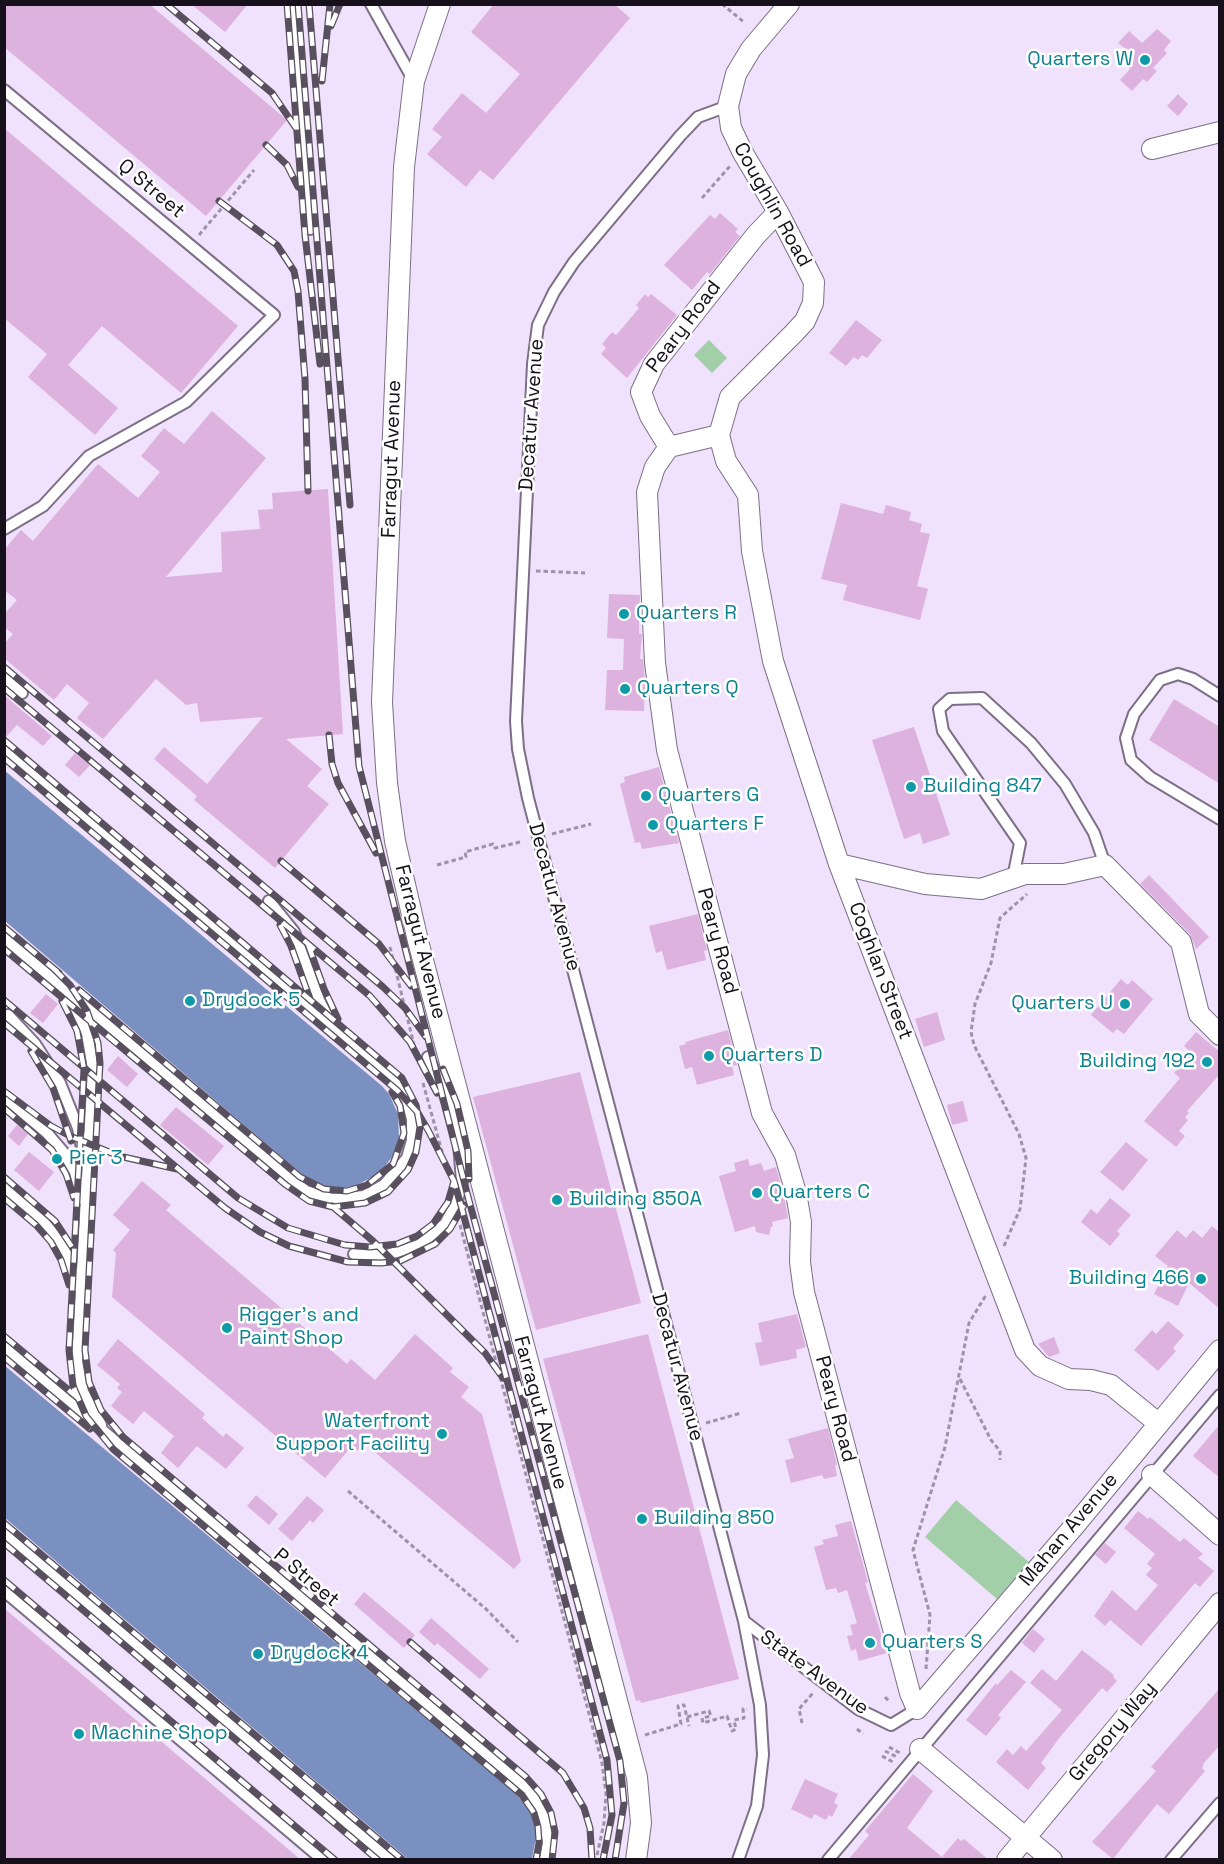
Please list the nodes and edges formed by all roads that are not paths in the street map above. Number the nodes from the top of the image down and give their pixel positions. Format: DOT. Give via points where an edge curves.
graph roads {
  1 [pos="292,4"];
  2 [pos="371,4"];
  3 [pos="440,4"];
  4 [pos="789,4"];
  5 [pos="414,81"];
  6 [pos="4,90"];
  7 [pos="728,106"];
  8 [pos="1220,132"];
  9 [pos="1152,149"];
  10 [pos="778,212"];
  11 [pos="310,229"];
  12 [pos="720,435"];
  13 [pos="669,447"];
  14 [pos="4,529"];
  15 [pos="4,678"];
  16 [pos="22,693"];
  17 [pos="1220,696"];
  18 [pos="4,751"];
  19 [pos="1220,819"];
  20 [pos="839,864"];
  21 [pos="1105,865"];
  22 [pos="1013,878"];
  23 [pos="269,902"];
  24 [pos="4,938"];
  25 [pos="63,988"];
  26 [pos="8,1015"];
  27 [pos="1220,1035"];
  28 [pos="343,1037"];
  29 [pos="447,1052"];
  30 [pos="422,1058"];
  31 [pos="4,1097"];
  32 [pos="450,1108"];
  33 [pos="459,1144"];
  34 [pos="4,1188"];
  35 [pos="483,1191"];
  36 [pos="86,1195"];
  37 [pos="84,1214"];
  38 [pos="354,1254"];
  39 [pos="79,1310"];
  40 [pos="4,1347"];
  41 [pos="1220,1350"];
  42 [pos="1217,1402"];
  43 [pos="1158,1423"];
  44 [pos="122,1447"];
  45 [pos="1152,1475"];
  46 [pos="4,1533"];
  47 [pos="1220,1535"];
  48 [pos="4,1591"];
  49 [pos="1220,1604"];
  50 [pos="744,1621"];
  51 [pos="917,1709"];
  52 [pos="920,1749"];
  53 [pos="1220,1803"];
  54 [pos="1025,1838"];
  55 [pos="545,1859"];
  56 [pos="323,1860"];
  57 [pos="390,1860"];
  58 [pos="636,1860"];
  59 [pos="738,1860"];
  60 [pos="828,1860"];
  61 [pos="1007,1860"];
  62 [pos="1052,1860"];
  63 [pos="1171,1860"];
  1 -- 11 [label="lane"];
  2 -- 5 [label="lane"];
  3 -- 5 [label="street, Farragut Avenue"];
  4 -- 7 [label="street" via="736,74"];
  5 -- 29 [label="street, Farragut Avenue" via="404,167 383,678 384,746 395,841"];
  6 -- 14 [label="lane, Q Street" via="274,315 186,402 89,456 43,506"];
  7 -- 10 [label="street, Coughlin Road" via="730,128"];
  7 -- 50 [label="lane, Decatur Avenue" via="698,117 681,136 574,262 538,325 532,375 516,721 528,798"];
  8 -- 9 [label="street"];
  10 -- 12 [label="street, Coughlin Road" via="814,282 813,303 794,333 730,397"];
  10 -- 13 [label="street, Peary Road" via="748,244 645,380 641,392"];
  12 -- 13 [label="street"];
  12 -- 20 [label="street, Coghlan Street" via="726,461 748,495 752,551 773,661"];
  13 -- 51 [label="street, Peary Road" via="655,467 647,492 655,663 667,750 762,1113 785,1155 796,1193 804,1292"];
  15 -- 16 [label="lane"];
  17 -- 19 [label="lane" via="1178,674 1160,680 1134,714 1126,738 1131,760 1150,777"];
  18 -- 28 [label="lane"];
  20 -- 22 [label="street" via="925,884 981,889"];
  20 -- 43 [label="street, Coghlan Street" via="1025,1350 1040,1366 1069,1379 1111,1385"];
  21 -- 22 [label="street" via="1064,874 1025,874"];
  21 -- 22 [label="lane" via="1094,833 1065,784 1031,743 982,698 950,699 939,710 944,731 1020,843"];
  21 -- 27 [label="street" via="1181,942 1199,1014"];
  23 -- 28 [label="lane" via="294,932 324,1011"];
  24 -- 25 [label="lane"];
  25 -- 28 [label="lane" via="298,1185 322,1198 343,1200 374,1192 392,1178 407,1158 413,1129 407,1100 393,1079"];
  25 -- 36 [label="lane" via="81,1017 92,1053"];
  26 -- 36 [label="lane" via="35,1044 65,1094 80,1140"];
  29 -- 32 [label="lane"];
  29 -- 35 [label="street, Farragut Avenue"];
  30 -- 32 [label="lane" via="439,1077"];
  31 -- 37 [label="lane" via="64,1152 78,1182"];
  32 -- 33 [label="lane"];
  33 -- 35 [label="lane"];
  33 -- 38 [label="lane" via="462,1180 445,1224 418,1245 387,1255"];
  34 -- 39 [label="lane" via="42,1220 60,1242 72,1268"];
  35 -- 58 [label="street, Farragut Avenue" via="637,1777 642,1823"];
  36 -- 37 [label="lane"];
  37 -- 39 [label="lane"];
  39 -- 44 [label="lane" via="77,1362 83,1392 101,1425"];
  40 -- 44 [label="lane, P Street"];
  41 -- 43 [label="street, Mahan Avenue"];
  42 -- 45 [label="lane"];
  43 -- 51 [label="street, Mahan Avenue"];
  44 -- 55 [label="lane, P Street" via="523,1785 544,1818 548,1842"];
  45 -- 47 [label="street"];
  45 -- 52 [label="lane"];
  46 -- 57 [label="lane"];
  48 -- 56 [label="lane"];
  49 -- 54 [label="street, Gregory Way"];
  50 -- 51 [label="lane, State Avenue" via="858,1709 891,1725"];
  50 -- 59 [label="lane, Decatur Avenue" via="760,1705 763,1755 757,1806"];
  52 -- 54 [label="street"];
  52 -- 60 [label="lane"];
  53 -- 63 [label="lane"];
  54 -- 61 [label="street, Gregory Way"];
  54 -- 62 [label="street"];
}
